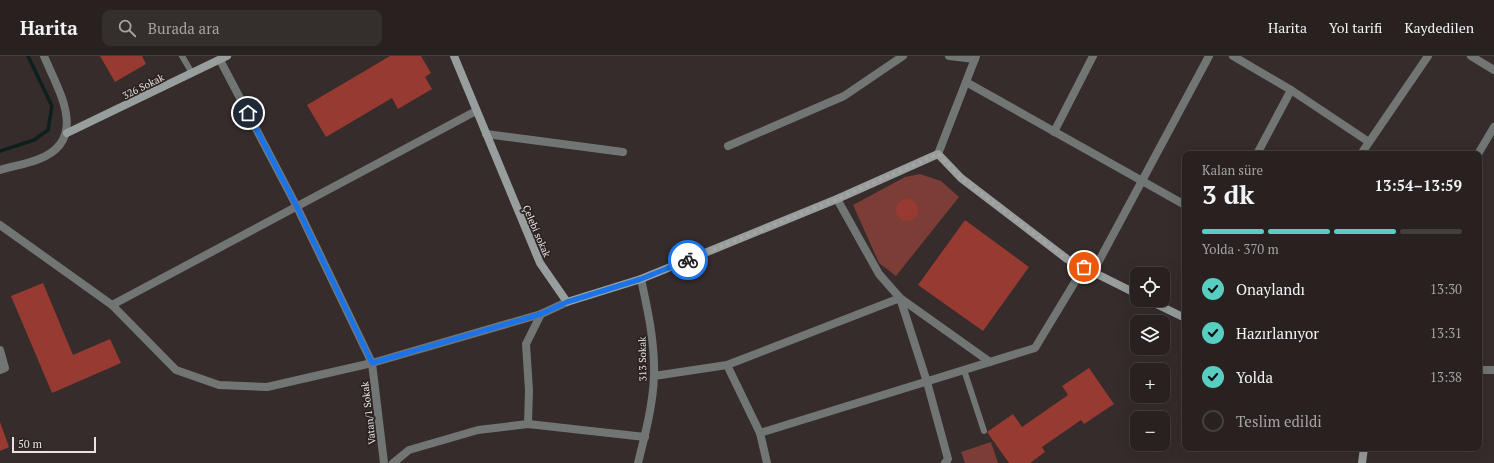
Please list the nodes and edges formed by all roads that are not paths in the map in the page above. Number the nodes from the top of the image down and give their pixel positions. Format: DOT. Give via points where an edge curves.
graph roads {
  1 [pos="44,56"];
  2 [pos="182,56"];
  3 [pos="454,56"];
  4 [pos="903,56"];
  5 [pos="949,56"];
  6 [pos="1093,56"];
  7 [pos="1209,56"];
  8 [pos="1233,56"];
  9 [pos="1428,56"];
  10 [pos="1472,56"];
  11 [pos="976,57"];
  12 [pos="223,58"];
  13 [pos="1494,70"];
  14 [pos="192,73"];
  15 [pos="966,82"];
  16 [pos="1291,90"];
  17 [pos="476,111"];
  18 [pos="1494,127"];
  19 [pos="1054,132"];
  20 [pos="67,133"];
  21 [pos="486,134"];
  22 [pos="1369,142"];
  23 [pos="728,146"];
  24 [pos="1259,151"];
  25 [pos="1363,151"];
  26 [pos="1480,151"];
  27 [pos="623,152"];
  28 [pos="938,154"];
  29 [pos="0,170"];
  30 [pos="1142,181"];
  31 [pos="837,199"];
  32 [pos="1182,203"];
  33 [pos="297,207"];
  34 [pos="0,225"];
  35 [pos="1084,267"];
  36 [pos="1093,272"];
  37 [pos="641,279"];
  38 [pos="1130,290"];
  39 [pos="900,298"];
  40 [pos="567,302"];
  41 [pos="112,305"];
  42 [pos="1162,307"];
  43 [pos="541,314"];
  44 [pos="1182,317"];
  45 [pos="0,350"];
  46 [pos="990,362"];
  47 [pos="372,363"];
  48 [pos="727,365"];
  49 [pos="0,370"];
  50 [pos="964,370"];
  51 [pos="1482,370"];
  52 [pos="1494,370"];
  53 [pos="654,376"];
  54 [pos="927,382"];
  55 [pos="528,424"];
  56 [pos="984,431"];
  57 [pos="760,433"];
  58 [pos="644,437"];
  59 [pos="1364,451"];
  60 [pos="384,463"];
  61 [pos="393,463"];
  62 [pos="638,463"];
  63 [pos="767,463"];
  64 [pos="945,463"];
  65 [pos="1362,463"];
  1 -- 20 [label="street" via="66,108"];
  2 -- 14 [label="lane"];
  3 -- 17 [label="street, Çelebi sokak"];
  4 -- 23 [label="street" via="844,96"];
  5 -- 11 [label="street"];
  6 -- 19 [label="street"];
  7 -- 30 [label="street"];
  8 -- 16 [label="street"];
  9 -- 22 [label="street"];
  10 -- 13 [label="street"];
  11 -- 15 [label="street"];
  12 -- 14 [label="street, 326 Sokak"];
  12 -- 33 [label="street, Vatan/1 Sokak"];
  14 -- 20 [label="street, 326 Sokak"];
  15 -- 19 [label="street"];
  15 -- 28 [label="street"];
  16 -- 22 [label="street"];
  16 -- 24 [label="street"];
  17 -- 21 [label="street, Çelebi sokak"];
  17 -- 33 [label="street"];
  18 -- 26 [label="street"];
  19 -- 30 [label="street"];
  20 -- 29 [label="street" via="56,148 40,159"];
  21 -- 27 [label="street"];
  21 -- 40 [label="street, Çelebi sokak" via="540,263"];
  22 -- 25 [label="street"];
  28 -- 31 [label="street"];
  28 -- 35 [label="street" via="961,178 1067,259"];
  30 -- 32 [label="street"];
  30 -- 36 [label="street"];
  31 -- 37 [label="street"];
  31 -- 39 [label="street" via="879,274"];
  33 -- 41 [label="street"];
  33 -- 47 [label="street, Vatan/1 Sokak"];
  34 -- 41 [label="street"];
  35 -- 36 [label="street"];
  35 -- 46 [label="street" via="1035,348"];
  36 -- 38 [label="street"];
  37 -- 40 [label="street"];
  37 -- 53 [label="street, 313 Sokak" via="651,324"];
  39 -- 46 [label="street"];
  39 -- 48 [label="street"];
  39 -- 54 [label="street"];
  40 -- 43 [label="street"];
  41 -- 47 [label="street" via="176,370 219,385 267,387"];
  42 -- 44 [label="street"];
  43 -- 47 [label="street"];
  43 -- 55 [label="street" via="526,344"];
  45 -- 49 [label="street" via="5,368"];
  46 -- 50 [label="street"];
  47 -- 60 [label="street, Vatan/1 Sokak"];
  48 -- 53 [label="street"];
  48 -- 57 [label="street"];
  50 -- 54 [label="street"];
  50 -- 56 [label="lane"];
  51 -- 52 [label="street"];
  53 -- 58 [label="street, 313 Sokak"];
  54 -- 57 [label="street"];
  54 -- 64 [label="street" via="948,459"];
  55 -- 58 [label="street"];
  55 -- 61 [label="street" via="478,430 409,450"];
  57 -- 63 [label="street"];
  58 -- 62 [label="street, 313 Sokak"];
  59 -- 65 [label="street"];
}
